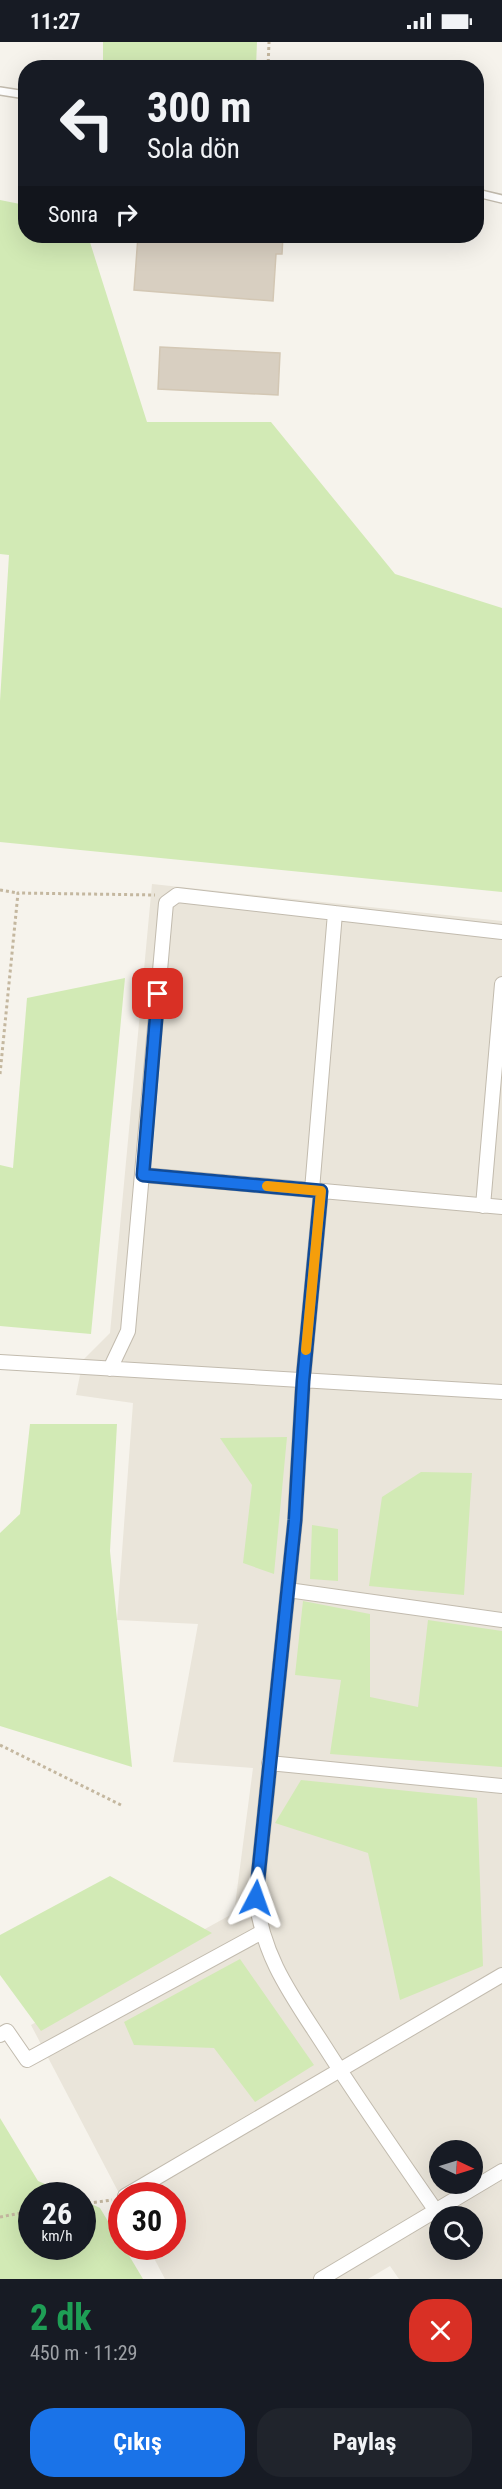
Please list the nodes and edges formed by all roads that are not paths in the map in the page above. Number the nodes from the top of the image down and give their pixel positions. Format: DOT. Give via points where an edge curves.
graph roads {
  1 [pos="0,91"];
  2 [pos="18,94"];
  3 [pos="484,195"];
  4 [pos="502,199"];
  5 [pos="335,913"];
  6 [pos="502,932"];
  7 [pos="502,984"];
  8 [pos="143,1175"];
  9 [pos="317,1191"];
  10 [pos="483,1206"];
  11 [pos="502,1207"];
  12 [pos="0,1362"];
  13 [pos="110,1369"];
  14 [pos="303,1381"];
  15 [pos="502,1392"];
  16 [pos="288,1590"];
  17 [pos="502,1620"];
  18 [pos="269,1763"];
  19 [pos="502,1786"];
  20 [pos="262,1932"];
  21 [pos="502,1975"];
  22 [pos="0,2035"];
  23 [pos="340,2071"];
  24 [pos="502,2171"];
  25 [pos="149,2182"];
  26 [pos="432,2206"];
  27 [pos="443,2206"];
  28 [pos="429,2215"];
  29 [pos="321,2279"];
  1 -- 2 [label="lane"];
  3 -- 4 [label="lane"];
  5 -- 6 [label="street"];
  5 -- 8 [label="street" via="177,895 166,903"];
  5 -- 9 [label="street"];
  7 -- 10 [label="street"];
  8 -- 9 [label="street"];
  8 -- 13 [label="street" via="128,1331"];
  9 -- 10 [label="street"];
  9 -- 14 [label="street"];
  10 -- 11 [label="street"];
  12 -- 13 [label="street"];
  13 -- 14 [label="street"];
  14 -- 15 [label="street"];
  14 -- 16 [label="street"];
  16 -- 17 [label="street"];
  16 -- 18 [label="street"];
  18 -- 19 [label="street"];
  18 -- 20 [label="street" via="256,1898"];
  20 -- 22 [label="street" via="27,2060 7,2031"];
  20 -- 23 [label="street" via="277,1972"];
  21 -- 23 [label="street"];
  23 -- 25 [label="street"];
  23 -- 26 [label="street"];
  24 -- 27 [label="street"];
  28 -- 29 [label="street"];
}
